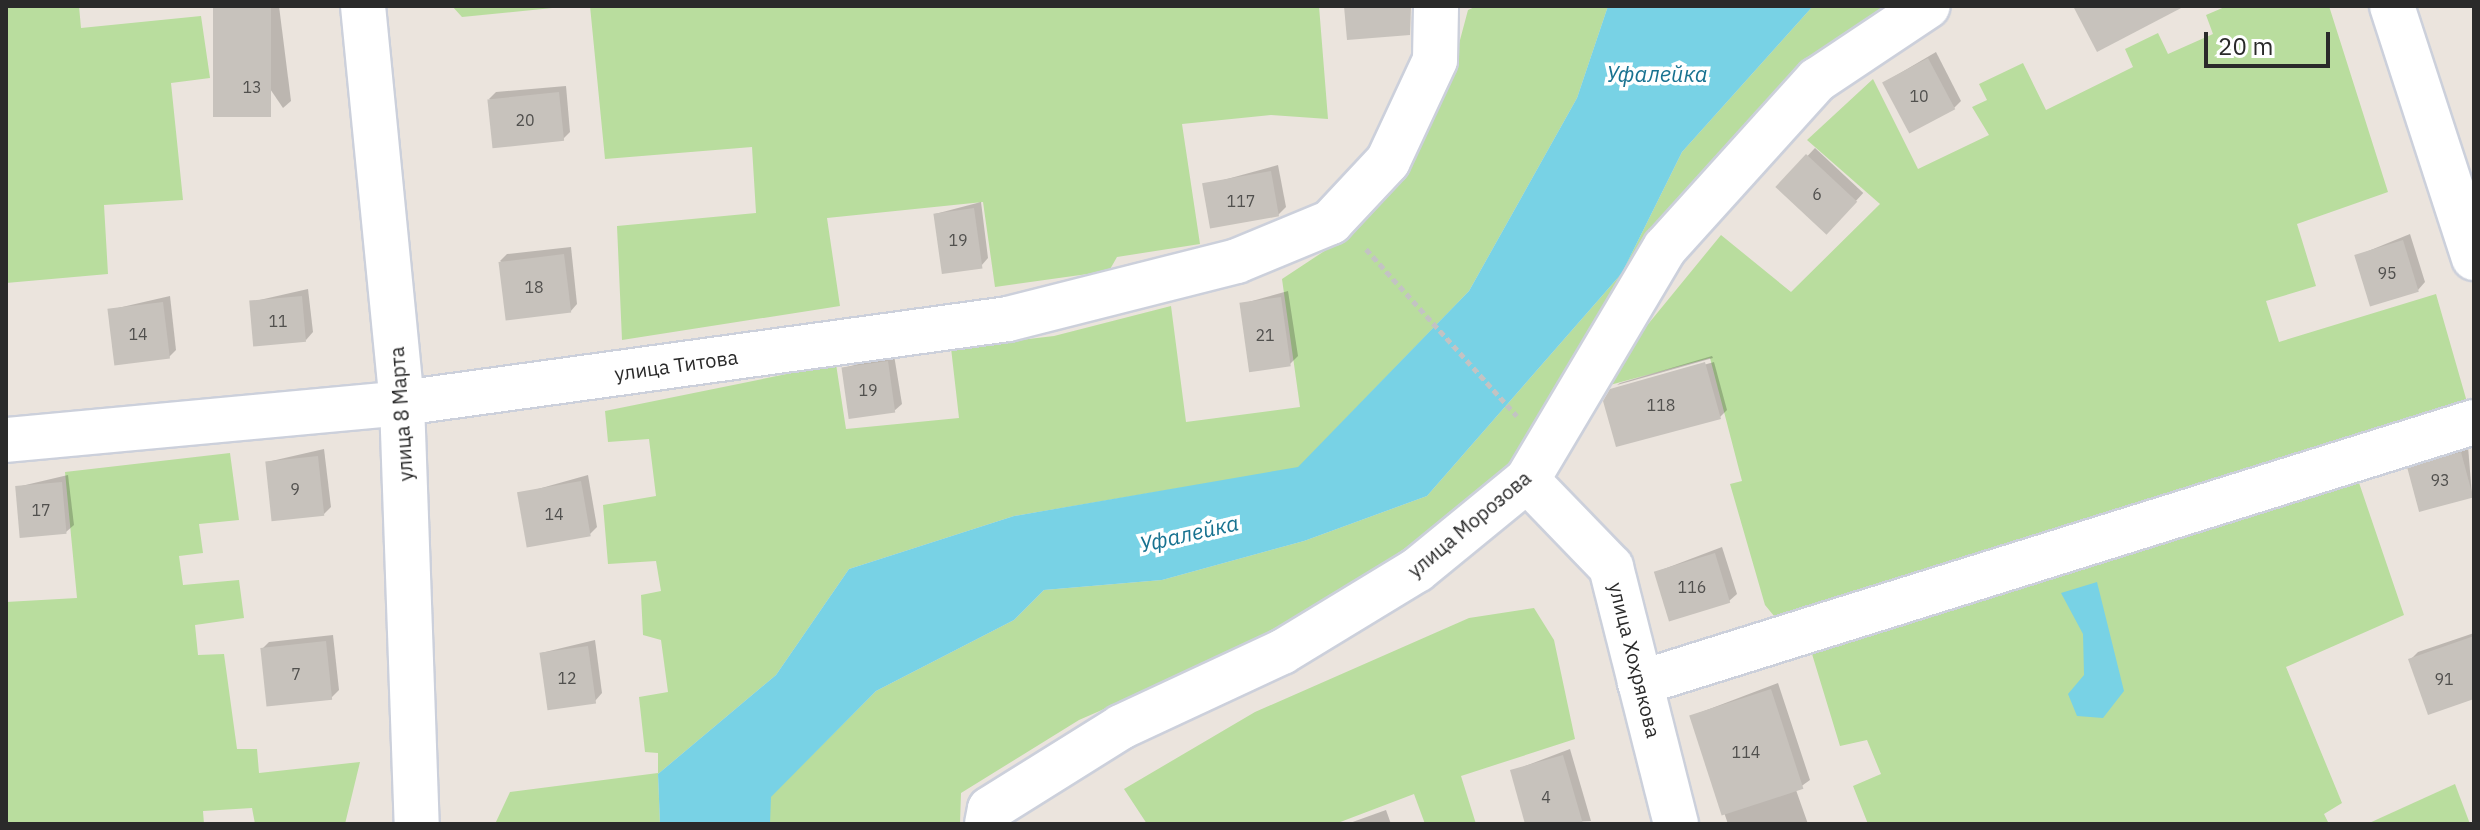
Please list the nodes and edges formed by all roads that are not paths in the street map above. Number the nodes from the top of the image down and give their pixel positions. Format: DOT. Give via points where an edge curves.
graph roads {
  1 [pos="363,6"];
  2 [pos="1436,6"];
  3 [pos="1928,6"];
  4 [pos="2392,6"];
  5 [pos="2474,258"];
  6 [pos="402,403"];
  7 [pos="2474,422"];
  8 [pos="6,440"];
  9 [pos="1527,480"];
  10 [pos="1640,683"];
  11 [pos="989,817"];
  12 [pos="417,824"];
  13 [pos="1676,824"];
  1 -- 6 [label="street, улица 8 Марта"];
  2 -- 6 [label="street, улица Титова" via="1435,60 1388,161 1331,222 1237,261 1008,319"];
  3 -- 9 [label="street, улица Морозова" via="1817,80 1665,248"];
  4 -- 5 [label="street"];
  6 -- 8 [label="street, улица Титова"];
  6 -- 12 [label="street, улица 8 Марта"];
  7 -- 10 [label="street"];
  9 -- 10 [label="street, улица Хохрякова" via="1611,567"];
  9 -- 11 [label="street, улица Морозова" via="1417,570 1282,652 1121,727"];
  10 -- 13 [label="street, улица Хохрякова"];
}
